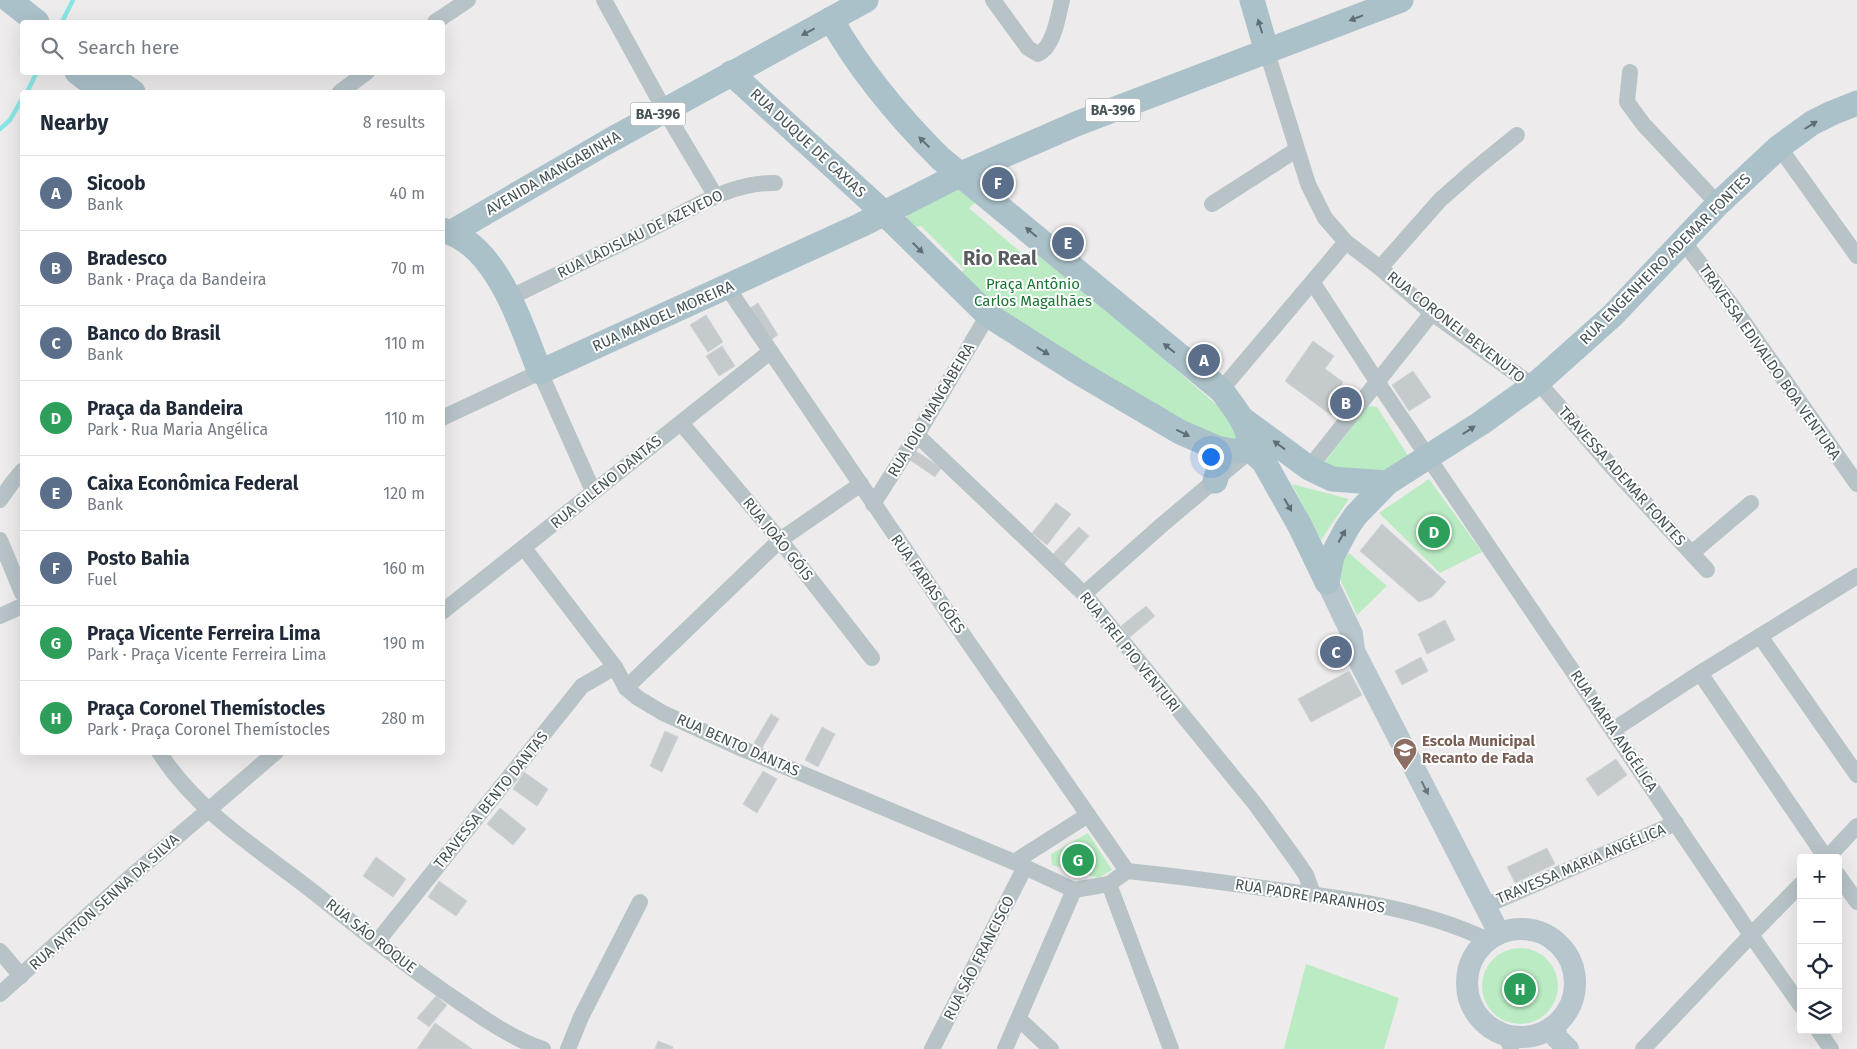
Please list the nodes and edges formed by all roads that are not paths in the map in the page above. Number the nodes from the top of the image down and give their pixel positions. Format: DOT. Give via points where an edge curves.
graph roads {
  1 [pos="9,0"];
  2 [pos="468,0"];
  3 [pos="604,0"];
  4 [pos="993,0"];
  5 [pos="1062,0"];
  6 [pos="1252,0"];
  7 [pos="1402,0"];
  8 [pos="862,1"];
  9 [pos="0,14"];
  10 [pos="832,19"];
  11 [pos="34,20"];
  12 [pos="438,20"];
  13 [pos="20,29"];
  14 [pos="1267,52"];
  15 [pos="1630,72"];
  16 [pos="731,73"];
  17 [pos="81,75"];
  18 [pos="108,75"];
  19 [pos="362,75"];
  20 [pos="100,90"];
  21 [pos="130,90"];
  22 [pos="343,90"];
  23 [pos="1857,103"];
  24 [pos="665,111"];
  25 [pos="1517,135"];
  26 [pos="1779,147"];
  27 [pos="1296,150"];
  28 [pos="961,174"];
  29 [pos="775,183"];
  30 [pos="715,195"];
  31 [pos="1212,204"];
  32 [pos="1718,204"];
  33 [pos="884,213"];
  34 [pos="447,231"];
  35 [pos="1684,241"];
  36 [pos="1346,242"];
  37 [pos="1857,256"];
  38 [pos="1380,268"];
  39 [pos="1313,283"];
  40 [pos="727,287"];
  41 [pos="510,298"];
  42 [pos="1432,313"];
  43 [pos="988,315"];
  44 [pos="770,352"];
  45 [pos="540,372"];
  46 [pos="1378,383"];
  47 [pos="1535,384"];
  48 [pos="1221,390"];
  49 [pos="445,417"];
  50 [pos="1241,418"];
  51 [pos="681,423"];
  52 [pos="918,435"];
  53 [pos="1217,448"];
  54 [pos="1258,456"];
  55 [pos="1428,456"];
  56 [pos="1309,468"];
  57 [pos="20,473"];
  58 [pos="1332,479"];
  59 [pos="1215,481"];
  60 [pos="1387,483"];
  61 [pos="861,484"];
  62 [pos="1857,484"];
  63 [pos="593,492"];
  64 [pos="0,500"];
  65 [pos="1751,503"];
  66 [pos="873,504"];
  67 [pos="0,540"];
  68 [pos="780,540"];
  69 [pos="524,548"];
  70 [pos="1692,553"];
  71 [pos="1707,570"];
  72 [pos="1857,576"];
  73 [pos="1327,582"];
  74 [pos="20,588"];
  75 [pos="1084,594"];
  76 [pos="20,607"];
  77 [pos="445,608"];
  78 [pos="0,616"];
  79 [pos="1760,636"];
  80 [pos="872,658"];
  81 [pos="614,667"];
  82 [pos="1700,674"];
  83 [pos="626,688"];
  84 [pos="1613,730"];
  85 [pos="161,755"];
  86 [pos="272,755"];
  87 [pos="1857,776"];
  88 [pos="208,810"];
  89 [pos="1088,815"];
  90 [pos="1676,823"];
  91 [pos="1857,826"];
  92 [pos="1824,854"];
  93 [pos="1831,854"];
  94 [pos="1019,864"];
  95 [pos="1127,872"];
  96 [pos="1842,881"];
  97 [pos="1109,884"];
  98 [pos="1797,888"];
  99 [pos="1074,890"];
  100 [pos="1313,894"];
  101 [pos="640,902"];
  102 [pos="1492,902"];
  103 [pos="1857,902"];
  104 [pos="1500,934"];
  105 [pos="1751,935"];
  106 [pos="377,942"];
  107 [pos="0,952"];
  108 [pos="21,976"];
  109 [pos="0,994"];
  110 [pos="1797,1000"];
  111 [pos="1019,1018"];
  112 [pos="1554,1026"];
  113 [pos="1821,1034"];
  114 [pos="1512,1040"];
  115 [pos="512,1043"];
  116 [pos="543,1049"];
  117 [pos="568,1049"];
  118 [pos="932,1049"];
  119 [pos="1005,1049"];
  120 [pos="1051,1049"];
  121 [pos="1171,1049"];
  122 [pos="1550,1049"];
  123 [pos="1568,1049"];
  124 [pos="1643,1049"];
  125 [pos="1831,1049"];
  1 -- 11 [label="main road"];
  2 -- 12 [label="street"];
  3 -- 24 [label="street"];
  4 -- 5 [label="street" via="1028,48 1038,54 1044,52 1055,30"];
  14 -- 6 [label="main road, one-way"];
  7 -- 14 [label="main road, BA-396, one-way"];
  8 -- 10 [label="main road, AVENIDA MANGABINHA / BA-396"];
  9 -- 13 [label="main road"];
  10 -- 16 [label="main road, AVENIDA MANGABINHA / BA-396, one-way"];
  28 -- 10 [label="main road, one-way" via="940,158 893,106 856,59"];
  14 -- 27 [label="street, RUA CORONEL BEVENUTO"];
  14 -- 28 [label="main road, BA-396" via="1076,124"];
  15 -- 32 [label="street" via="1626,102"];
  16 -- 24 [label="main road, AVENIDA MANGABINHA / BA-396"];
  16 -- 33 [label="main road, RUA DUQUE DE CAXIAS"];
  17 -- 20 [label="main road"];
  18 -- 21 [label="main road"];
  19 -- 22 [label="street"];
  26 -- 23 [label="main road, RUA ENGENHEIRO ADEMAR FONTES, one-way" via="1812,123"];
  24 -- 30 [label="street"];
  24 -- 34 [label="main road, AVENIDA MANGABINHA / BA-396"];
  25 -- 38 [label="street, RUA CORONEL BEVENUTO" via="1440,200"];
  26 -- 32 [label="main road, RUA ENGENHEIRO ADEMAR FONTES"];
  26 -- 37 [label="street"];
  27 -- 31 [label="street"];
  27 -- 36 [label="street, RUA CORONEL BEVENUTO" via="1318,206"];
  28 -- 33 [label="main road, BA-396"];
  48 -- 28 [label="main road, one-way"];
  29 -- 30 [label="street, RUA LADISLAU DE AZEVEDO" via="743,186"];
  30 -- 41 [label="street, RUA LADISLAU DE AZEVEDO"];
  32 -- 35 [label="main road, RUA ENGENHEIRO ADEMAR FONTES"];
  33 -- 40 [label="main road, RUA MANOEL MOREIRA / BA-396"];
  33 -- 43 [label="main road, one-way"];
  34 -- 41 [label="main road, BA-396" via="469,244 489,263"];
  35 -- 47 [label="main road, RUA ENGENHEIRO ADEMAR FONTES" via="1614,316"];
  35 -- 62 [label="street, TRAVESSA EDIVALDO BOA VENTURA"];
  36 -- 38 [label="street, RUA CORONEL BEVENUTO"];
  36 -- 39 [label="street"];
  38 -- 42 [label="street, RUA CORONEL BEVENUTO"];
  39 -- 46 [label="street, RUA MARIA ANGÉLICA"];
  39 -- 48 [label="street"];
  40 -- 44 [label="street, RUA FARIAS GÓES"];
  40 -- 45 [label="main road, RUA MANOEL MOREIRA / BA-396"];
  41 -- 45 [label="main road, BA-396"];
  42 -- 46 [label="street"];
  42 -- 47 [label="street, RUA CORONEL BEVENUTO"];
  43 -- 52 [label="street, RUA IOIO MANGABEIRA"];
  43 -- 53 [label="main road, one-way" via="1117,396 1180,432"];
  44 -- 51 [label="street, RUA GILENO DANTAS"];
  44 -- 61 [label="street, RUA FARIAS GÓES"];
  45 -- 49 [label="street, RUA MANOEL MOREIRA"];
  45 -- 63 [label="street"];
  46 -- 55 [label="street, RUA MARIA ANGÉLICA"];
  46 -- 56 [label="street"];
  55 -- 47 [label="main road, RUA ENGENHEIRO ADEMAR FONTES, one-way"];
  47 -- 70 [label="street, TRAVESSA ADEMAR FONTES"];
  48 -- 50 [label="main road"];
  50 -- 54 [label="main road"];
  56 -- 50 [label="main road, one-way"];
  51 -- 63 [label="street, RUA GILENO DANTAS"];
  51 -- 68 [label="street, RUA JOÃO GÓIS"];
  52 -- 66 [label="street, RUA IOIO MANGABEIRA"];
  52 -- 75 [label="street, RUA FREI PIO VENTURI"];
  53 -- 54 [label="main road"];
  53 -- 59 [label="main road" via="1220,464"];
  54 -- 58 [label="main road" via="1317,481"];
  54 -- 59 [label="street"];
  54 -- 73 [label="main road, one-way" via="1300,526"];
  55 -- 60 [label="main road, RUA ENGENHEIRO ADEMAR FONTES"];
  55 -- 84 [label="street, RUA MARIA ANGÉLICA"];
  56 -- 58 [label="main road"];
  57 -- 64 [label="street"];
  58 -- 60 [label="main road"];
  59 -- 75 [label="street"];
  73 -- 60 [label="main road, RUA ENGENHEIRO ADEMAR FONTES, one-way" via="1332,556 1347,528"];
  61 -- 66 [label="street, RUA FARIAS GÓES"];
  61 -- 68 [label="street"];
  63 -- 69 [label="street, RUA GILENO DANTAS"];
  65 -- 70 [label="street"];
  66 -- 89 [label="street, RUA FARIAS GÓES"];
  67 -- 74 [label="street"];
  68 -- 80 [label="street, RUA JOÃO GÓIS"];
  68 -- 83 [label="street"];
  69 -- 77 [label="street, RUA GILENO DANTAS"];
  69 -- 81 [label="street, RUA BENTO DANTAS"];
  70 -- 71 [label="street, TRAVESSA ADEMAR FONTES"];
  72 -- 79 [label="street"];
  73 -- 102 [label="street" via="1352,634 1354,651"];
  75 -- 100 [label="street, RUA FREI PIO VENTURI" via="1256,805 1306,875"];
  76 -- 78 [label="street"];
  79 -- 82 [label="street"];
  79 -- 87 [label="street"];
  81 -- 83 [label="street, RUA BENTO DANTAS"];
  81 -- 106 [label="street, TRAVESSA BENTO DANTAS" via="582,686"];
  82 -- 84 [label="street"];
  82 -- 92 [label="street"];
  83 -- 94 [label="street, RUA BENTO DANTAS" via="663,713"];
  84 -- 90 [label="street, RUA MARIA ANGÉLICA"];
  85 -- 88 [label="street, RUA SÃO ROQUE" via="179,782"];
  86 -- 88 [label="street"];
  88 -- 106 [label="street, RUA SÃO ROQUE"];
  88 -- 108 [label="street, RUA AYRTON SENNA DA SILVA"];
  89 -- 94 [label="street"];
  89 -- 95 [label="street, RUA FARIAS GÓES"];
  90 -- 102 [label="street, TRAVESSA MARIA ANGÉLICA"];
  90 -- 105 [label="street, RUA MARIA ANGÉLICA"];
  91 -- 93 [label="street"];
  94 -- 99 [label="street, RUA BENTO DANTAS"];
  94 -- 118 [label="street, RUA SÃO FRANCISCO"];
  95 -- 97 [label="street"];
  95 -- 100 [label="street, RUA PADRE PARANHOS"];
  96 -- 103 [label="street"];
  97 -- 99 [label="street"];
  97 -- 121 [label="street"];
  98 -- 105 [label="street"];
  99 -- 111 [label="street"];
  100 -- 104 [label="street, RUA PADRE PARANHOS"];
  101 -- 117 [label="street"];
  102 -- 104 [label="street"];
  104 -- 112 [label="street" via="1532,929 1548,935 1562,946 1571,961 1574,996"];
  104 -- 114 [label="street" via="1476,952 1469,968 1467,985 1470,1001 1478,1016 1490,1028"];
  105 -- 110 [label="street, RUA MARIA ANGÉLICA"];
  105 -- 124 [label="street"];
  106 -- 115 [label="street, RUA SÃO ROQUE"];
  107 -- 108 [label="street"];
  108 -- 109 [label="street, RUA AYRTON SENNA DA SILVA"];
  111 -- 119 [label="street"];
  111 -- 120 [label="street"];
  112 -- 114 [label="street" via="1538,1034"];
  112 -- 123 [label="street" via="1556,1037"];
  113 -- 125 [label="street"];
  114 -- 122 [label="street"];
  115 -- 116 [label="street, RUA SÃO ROQUE"];
}
